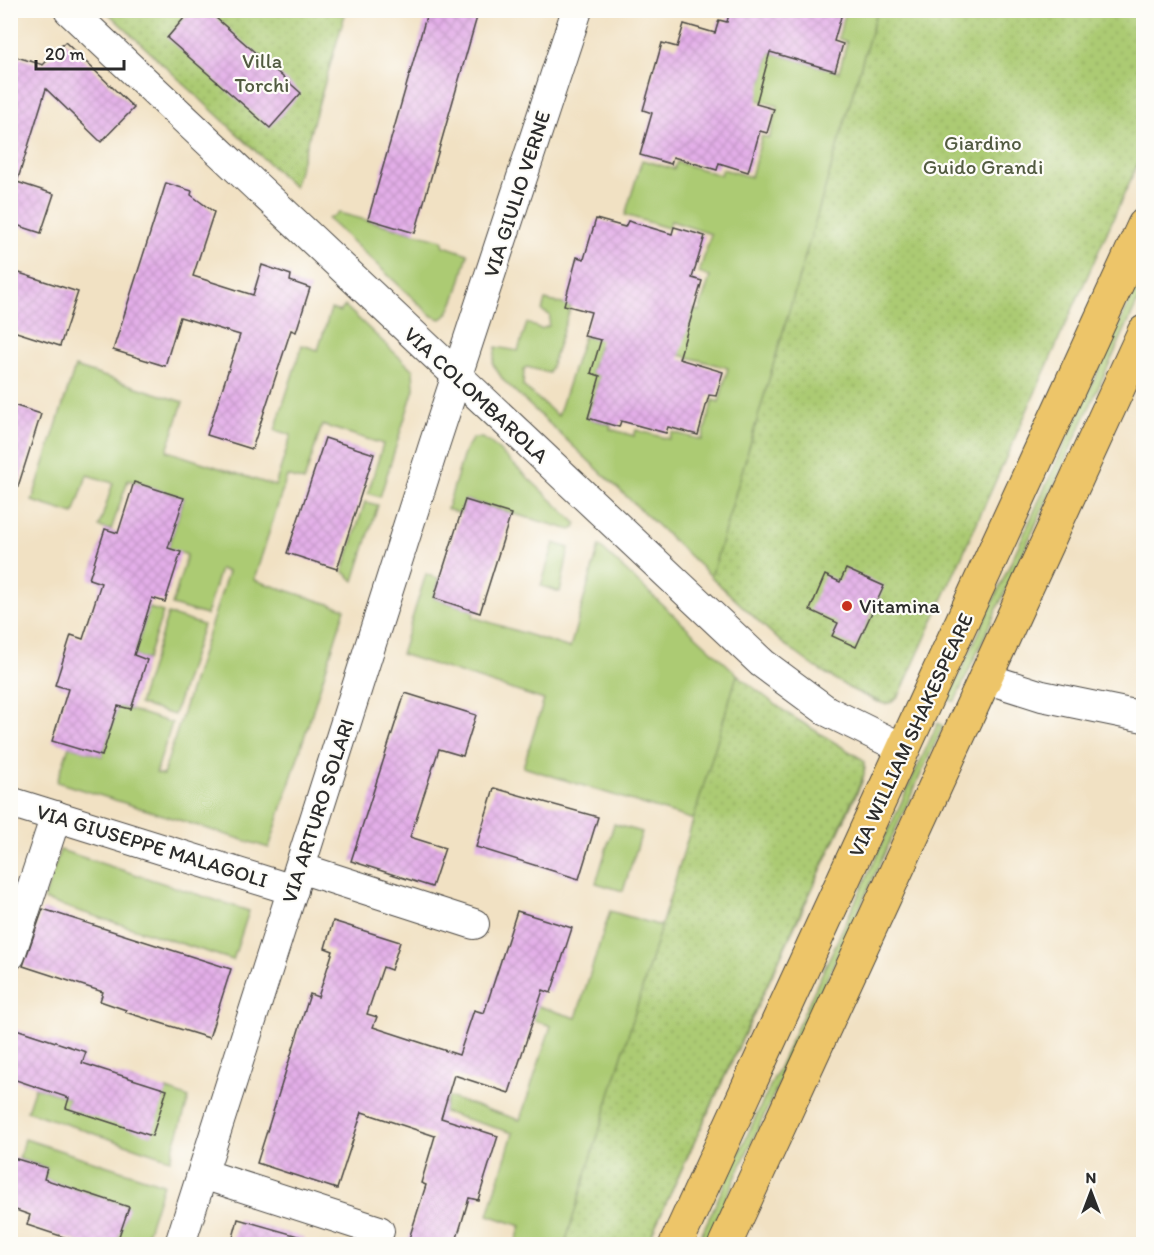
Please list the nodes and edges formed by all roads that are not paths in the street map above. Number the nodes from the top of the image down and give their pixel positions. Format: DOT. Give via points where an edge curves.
graph roads {
  1 [pos="69,10"];
  2 [pos="577,10"];
  3 [pos="1143,225"];
  4 [pos="1143,332"];
  5 [pos="457,378"];
  6 [pos="985,678"];
  7 [pos="1143,717"];
  8 [pos="904,749"];
  9 [pos="10,802"];
  10 [pos="56,816"];
  11 [pos="296,879"];
  12 [pos="474,924"];
  13 [pos="10,955"];
  14 [pos="202,1174"];
  15 [pos="379,1231"];
  16 [pos="180,1245"];
  17 [pos="676,1245"];
  18 [pos="725,1245"];
  1 -- 5 [label="street, VIA COLOMBAROLA"];
  2 -- 5 [label="street, VIA GIULIO VERNE"];
  3 -- 8 [label="main road, VIA WILLIAM SHAKESPEARE"];
  4 -- 6 [label="main road, VIA WILLIAM SHAKESPEARE"];
  5 -- 8 [label="street, VIA COLOMBAROLA" via="768,669 827,711"];
  5 -- 11 [label="street, VIA ARTURO SOLARI"];
  6 -- 7 [label="street" via="1042,696"];
  6 -- 18 [label="main road, VIA WILLIAM SHAKESPEARE"];
  8 -- 17 [label="main road, VIA WILLIAM SHAKESPEARE"];
  9 -- 10 [label="street, VIA GIUSEPPE MALAGOLI"];
  10 -- 11 [label="street, VIA GIUSEPPE MALAGOLI"];
  10 -- 13 [label="street"];
  11 -- 12 [label="street, VIA GIUSEPPE MALAGOLI"];
  11 -- 14 [label="street, VIA ARTURO SOLARI"];
  14 -- 15 [label="street"];
  14 -- 16 [label="street, VIA ARTURO SOLARI"];
}
